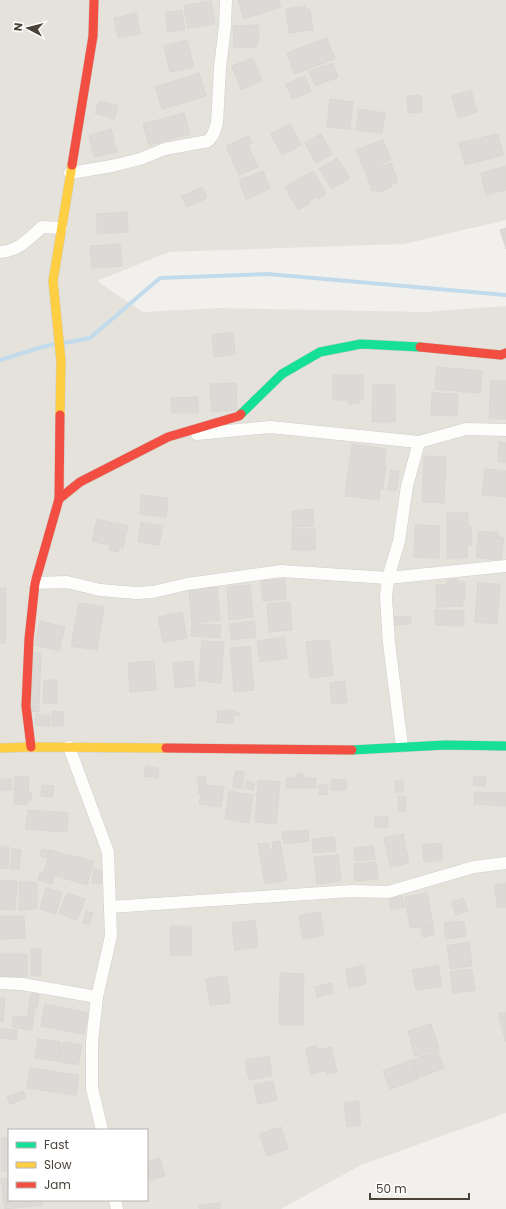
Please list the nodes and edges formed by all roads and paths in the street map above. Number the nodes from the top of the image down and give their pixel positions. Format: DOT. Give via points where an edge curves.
graph roads {
  1 [pos="94,0"];
  2 [pos="226,0"];
  3 [pos="70,172"];
  4 [pos="61,228"];
  5 [pos="0,252"];
  6 [pos="506,353"];
  7 [pos="506,430"];
  8 [pos="168,436"];
  9 [pos="419,442"];
  10 [pos="59,499"];
  11 [pos="506,566"];
  12 [pos="388,578"];
  13 [pos="35,583"];
  14 [pos="402,746"];
  15 [pos="506,746"];
  16 [pos="31,747"];
  17 [pos="69,747"];
  18 [pos="0,748"];
  19 [pos="506,864"];
  20 [pos="110,907"];
  21 [pos="0,983"];
  22 [pos="97,996"];
  23 [pos="102,1129"];
  1 -- 3 [label="street" via="93,36"];
  2 -- 3 [label="street" via="217,123 208,141 165,149 112,166"];
  3 -- 4 [label="street"];
  4 -- 5 [label="street" via="42,227 21,246"];
  4 -- 10 [label="street" via="53,281 61,361"];
  6 -- 8 [label="street" via="361,344 320,352 282,374 239,416"];
  7 -- 9 [label="street" via="466,429"];
  8 -- 9 [label="street" via="270,428"];
  8 -- 10 [label="street" via="80,482"];
  9 -- 12 [label="street" via="407,486 399,541"];
  10 -- 13 [label="street"];
  11 -- 12 [label="street"];
  12 -- 13 [label="street" via="281,571 136,593 100,590 67,582"];
  12 -- 14 [label="street" via="386,597 389,643"];
  13 -- 16 [label="street" via="28,639 26,706"];
  14 -- 15 [label="street"];
  14 -- 17 [label="street" via="348,750"];
  16 -- 17 [label="street"];
  16 -- 18 [label="street"];
  17 -- 20 [label="street" via="108,852"];
  19 -- 20 [label="street" via="474,867 388,892 352,891"];
  20 -- 22 [label="street" via="111,936"];
  21 -- 22 [label="street"];
  22 -- 23 [label="street" via="92,1042 92,1088"];
}
